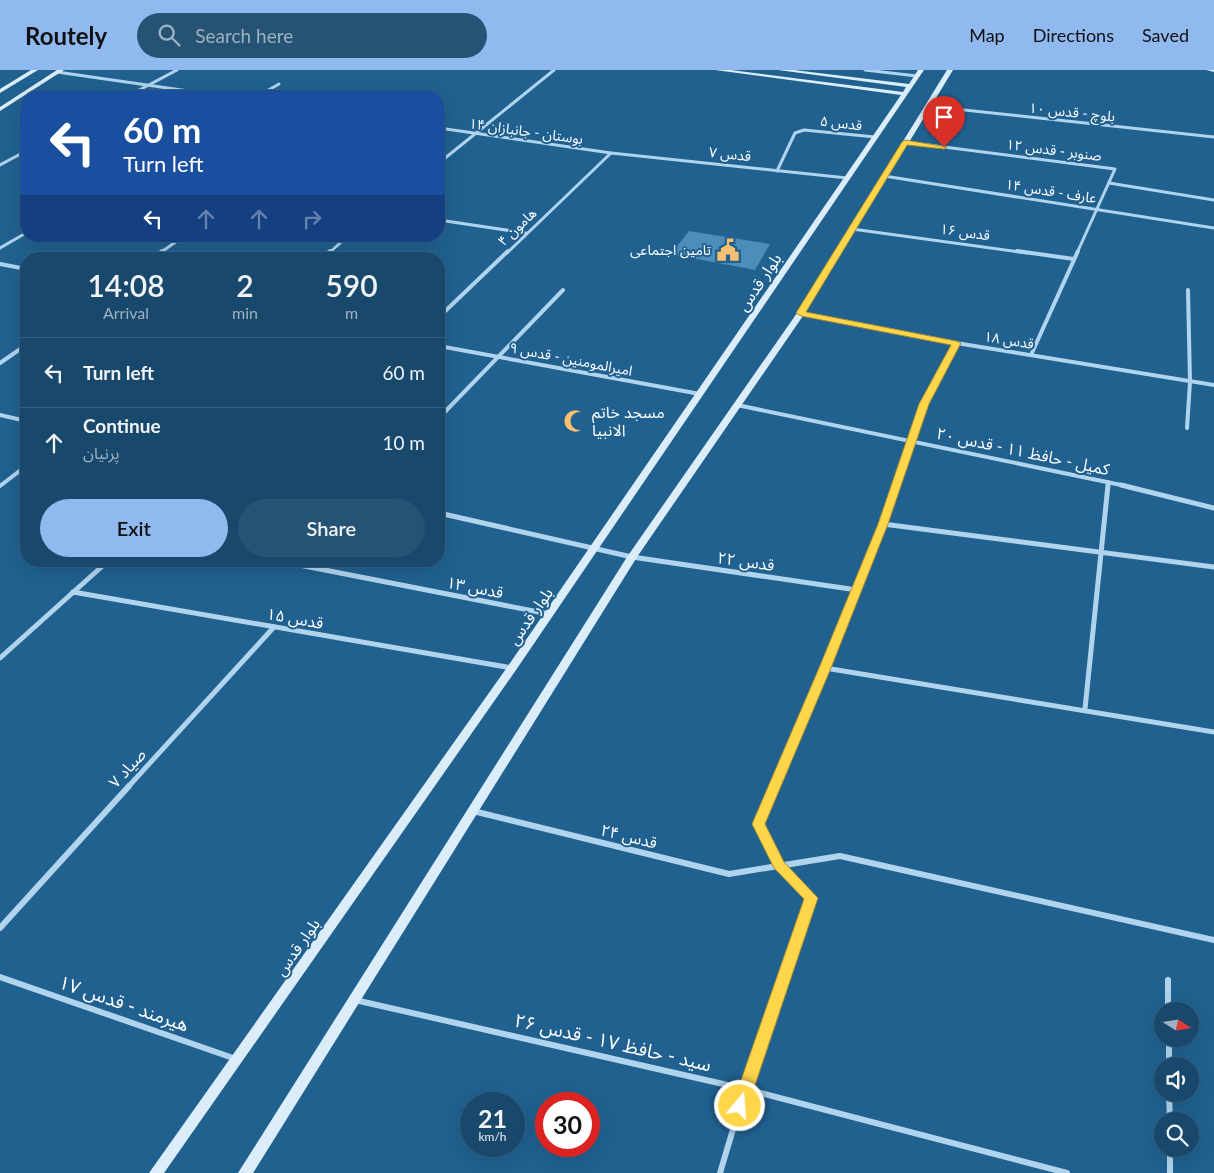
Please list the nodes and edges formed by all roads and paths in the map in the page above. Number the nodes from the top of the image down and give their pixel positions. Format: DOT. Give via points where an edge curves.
graph roads {
  1 [pos="35,70"];
  2 [pos="177,70"];
  3 [pos="554,70"];
  4 [pos="718,70"];
  5 [pos="781,70"];
  6 [pos="865,70"];
  7 [pos="950,70"];
  8 [pos="1208,70"];
  9 [pos="1214,70"];
  10 [pos="59,71"];
  11 [pos="919,73"];
  12 [pos="279,84"];
  13 [pos="148,86"];
  14 [pos="30,90"];
  15 [pos="140,90"];
  16 [pos="178,90"];
  17 [pos="268,90"];
  18 [pos="907,90"];
  19 [pos="0,91"];
  20 [pos="20,96"];
  21 [pos="927,106"];
  22 [pos="0,109"];
  23 [pos="445,129"];
  24 [pos="476,133"];
  25 [pos="875,137"];
  26 [pos="1214,138"];
  27 [pos="905,142"];
  28 [pos="610,153"];
  29 [pos="20,155"];
  30 [pos="445,158"];
  31 [pos="0,165"];
  32 [pos="777,170"];
  33 [pos="884,176"];
  34 [pos="848,178"];
  35 [pos="1109,183"];
  36 [pos="1214,200"];
  37 [pos="1096,209"];
  38 [pos="445,221"];
  39 [pos="1214,228"];
  40 [pos="852,229"];
  41 [pos="526,234"];
  42 [pos="20,236"];
  43 [pos="175,242"];
  44 [pos="341,242"];
  45 [pos="0,248"];
  46 [pos="161,252"];
  47 [pos="329,252"];
  48 [pos="1074,258"];
  49 [pos="0,264"];
  50 [pos="20,268"];
  51 [pos="563,290"];
  52 [pos="1188,290"];
  53 [pos="445,311"];
  54 [pos="801,313"];
  55 [pos="956,343"];
  56 [pos="445,347"];
  57 [pos="20,349"];
  58 [pos="1031,355"];
  59 [pos="498,357"];
  60 [pos="0,363"];
  61 [pos="1190,382"];
  62 [pos="1214,385"];
  63 [pos="700,394"];
  64 [pos="737,405"];
  65 [pos="445,412"];
  66 [pos="0,415"];
  67 [pos="20,420"];
  68 [pos="1187,428"];
  69 [pos="911,440"];
  70 [pos="20,471"];
  71 [pos="1108,482"];
  72 [pos="0,486"];
  73 [pos="1214,508"];
  74 [pos="445,514"];
  75 [pos="883,524"];
  76 [pos="595,549"];
  77 [pos="1100,552"];
  78 [pos="632,557"];
  79 [pos="101,567"];
  80 [pos="310,567"];
  81 [pos="1214,567"];
  82 [pos="857,590"];
  83 [pos="73,592"];
  84 [pos="550,614"];
  85 [pos="274,627"];
  86 [pos="0,658"];
  87 [pos="512,668"];
  88 [pos="825,668"];
  89 [pos="1085,709"];
  90 [pos="1214,732"];
  91 [pos="472,811"];
  92 [pos="779,865"];
  93 [pos="0,928"];
  94 [pos="1214,940"];
  95 [pos="0,977"];
  96 [pos="1168,980"];
  97 [pos="354,1000"];
  98 [pos="1168,1002"];
  99 [pos="236,1060"];
  100 [pos="745,1089"];
  101 [pos="1170,1157"];
  102 [pos="156,1173"];
  103 [pos="245,1173"];
  104 [pos="720,1173"];
  105 [pos="1066,1173"];
  106 [pos="1170,1173"];
  1 -- 19 [label="main road"];
  2 -- 13 [label="street"];
  3 -- 24 [label="street"];
  4 -- 18 [label="main road"];
  5 -- 18 [label="main road"];
  6 -- 11 [label="street"];
  7 -- 21 [label="main road"];
  8 -- 9 [label="main road"];
  10 -- 13 [label="street"];
  10 -- 14 [label="main road"];
  11 -- 18 [label="main road, بلوار قدس"];
  12 -- 17 [label="street"];
  13 -- 15 [label="street"];
  13 -- 16 [label="street"];
  18 -- 25 [label="main road, بلوار قدس"];
  20 -- 22 [label="main road"];
  21 -- 26 [label="street, بلوچ - قدس ۱۰"];
  21 -- 27 [label="main road"];
  23 -- 24 [label="street, بوستان - جانبازان ۱۴"];
  24 -- 28 [label="street, بوستان - جانبازان ۱۴"];
  24 -- 30 [label="street"];
  25 -- 32 [label="street, قدس ۵" via="804,130 795,133"];
  25 -- 34 [label="main road, بلوار قدس"];
  27 -- 33 [label="main road"];
  27 -- 35 [label="street, صنوبر - قدس ۱۲" via="1115,169"];
  28 -- 32 [label="street, قدس ۷"];
  28 -- 41 [label="street, هامون ۴"];
  29 -- 31 [label="street"];
  32 -- 34 [label="street, قدس ۷"];
  33 -- 37 [label="street, عارف - قدس ۱۴"];
  33 -- 40 [label="main road"];
  34 -- 63 [label="main road, بلوار قدس"];
  35 -- 36 [label="street"];
  35 -- 37 [label="street, صنوبر - قدس ۱۲"];
  37 -- 39 [label="street, عارف - قدس ۱۴"];
  37 -- 48 [label="street, صنوبر - قدس ۱۲"];
  38 -- 41 [label="street"];
  40 -- 48 [label="street, قدس ۱۶"];
  40 -- 54 [label="main road"];
  41 -- 53 [label="street, هامون ۴"];
  42 -- 45 [label="street"];
  43 -- 46 [label="street"];
  44 -- 47 [label="street"];
  48 -- 58 [label="street, صنوبر - قدس ۱۲"];
  49 -- 50 [label="street"];
  51 -- 59 [label="street"];
  52 -- 61 [label="street"];
  54 -- 55 [label="street, قدس ۱۸"];
  54 -- 64 [label="main road"];
  55 -- 58 [label="street, قدس ۱۸"];
  55 -- 69 [label="street" via="924,404"];
  56 -- 59 [label="street, امیرالمومنین - قدس ۹"];
  57 -- 60 [label="street"];
  58 -- 61 [label="street, قدس ۱۸"];
  59 -- 63 [label="street, امیرالمومنین - قدس ۹"];
  59 -- 65 [label="street"];
  61 -- 62 [label="street, قدس ۱۸"];
  61 -- 68 [label="street"];
  63 -- 76 [label="main road, بلوار قدس"];
  64 -- 69 [label="street, کمیل - حافظ ۱۱ - قدس ۲۰"];
  64 -- 78 [label="main road"];
  66 -- 67 [label="street"];
  69 -- 71 [label="street, کمیل - حافظ ۱۱ - قدس ۲۰"];
  69 -- 75 [label="street"];
  70 -- 72 [label="street"];
  71 -- 73 [label="street, کمیل - حافظ ۱۱ - قدس ۲۰"];
  71 -- 77 [label="street"];
  74 -- 76 [label="street, قدس ۲۲"];
  75 -- 77 [label="street"];
  75 -- 82 [label="street"];
  76 -- 78 [label="street, قدس ۲۲"];
  76 -- 84 [label="main road, بلوار قدس"];
  77 -- 81 [label="street"];
  77 -- 89 [label="street"];
  78 -- 82 [label="street, قدس ۲۲"];
  78 -- 91 [label="main road"];
  79 -- 83 [label="street"];
  80 -- 84 [label="street, قدس ۱۳"];
  82 -- 88 [label="street"];
  83 -- 85 [label="street, قدس ۱۵"];
  83 -- 86 [label="street"];
  84 -- 87 [label="main road, بلوار قدس"];
  85 -- 87 [label="street, قدس ۱۵"];
  85 -- 93 [label="street, صیاد ۷"];
  87 -- 99 [label="main road, بلوار قدس"];
  88 -- 89 [label="street"];
  88 -- 92 [label="street" via="758,824"];
  89 -- 90 [label="street"];
  91 -- 92 [label="street, قدس ۲۴" via="729,874"];
  91 -- 97 [label="main road"];
  92 -- 94 [label="street, قدس ۲۴" via="840,856"];
  92 -- 100 [label="street" via="811,898"];
  95 -- 99 [label="street, هیرمند - قدس ۱۷"];
  96 -- 98 [label="street"];
  97 -- 100 [label="street, سید - حافظ ۱۷ - قدس ۲۶"];
  97 -- 103 [label="main road"];
  99 -- 102 [label="main road, بلوار قدس"];
  100 -- 104 [label="street"];
  100 -- 105 [label="street, سید - حافظ ۱۷ - قدس ۲۶"];
  101 -- 106 [label="street"];
}
